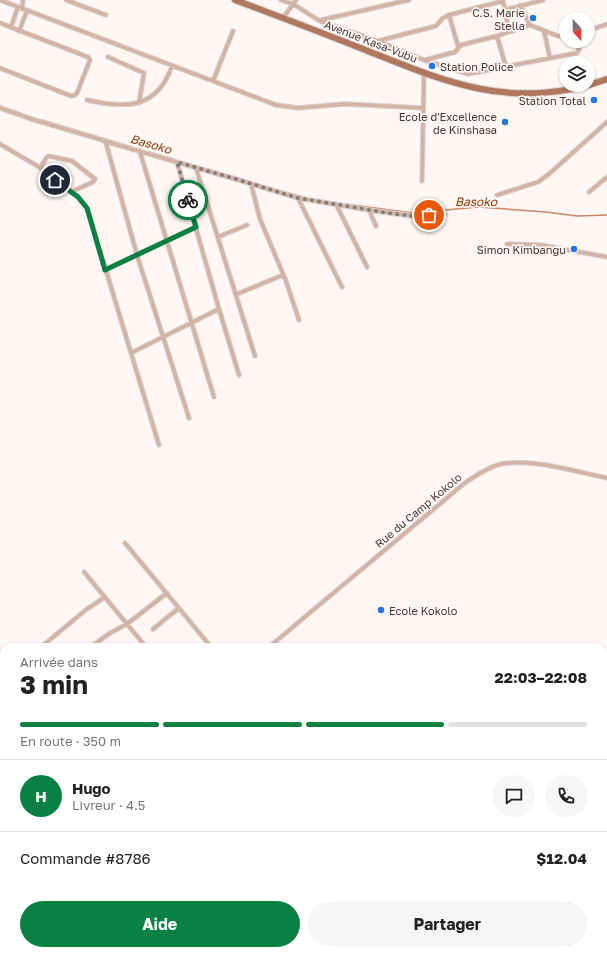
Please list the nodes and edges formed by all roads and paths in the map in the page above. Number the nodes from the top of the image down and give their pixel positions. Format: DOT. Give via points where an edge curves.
graph roads {
  1 [pos="0,0"];
  2 [pos="23,0"];
  3 [pos="66,0"];
  4 [pos="85,0"];
  5 [pos="235,0"];
  6 [pos="282,0"];
  7 [pos="296,0"];
  8 [pos="387,0"];
  9 [pos="409,0"];
  10 [pos="543,0"];
  11 [pos="503,1"];
  12 [pos="293,4"];
  13 [pos="389,5"];
  14 [pos="520,5"];
  15 [pos="82,6"];
  16 [pos="20,8"];
  17 [pos="505,10"];
  18 [pos="27,11"];
  19 [pos="106,15"];
  20 [pos="449,15"];
  21 [pos="283,18"];
  22 [pos="320,21"];
  23 [pos="0,23"];
  24 [pos="607,24"];
  25 [pos="530,25"];
  26 [pos="11,27"];
  27 [pos="595,28"];
  28 [pos="544,30"];
  29 [pos="19,31"];
  30 [pos="232,31"];
  31 [pos="509,32"];
  32 [pos="497,36"];
  33 [pos="559,36"];
  34 [pos="378,41"];
  35 [pos="458,46"];
  36 [pos="579,48"];
  37 [pos="108,57"];
  38 [pos="550,58"];
  39 [pos="424,60"];
  40 [pos="172,66"];
  41 [pos="506,67"];
  42 [pos="0,68"];
  43 [pos="424,72"];
  44 [pos="607,79"];
  45 [pos="212,81"];
  46 [pos="598,83"];
  47 [pos="607,83"];
  48 [pos="87,100"];
  49 [pos="139,103"];
  50 [pos="0,108"];
  51 [pos="423,108"];
  52 [pos="607,122"];
  53 [pos="104,141"];
  54 [pos="0,144"];
  55 [pos="140,152"];
  56 [pos="177,162"];
  57 [pos="40,168"];
  58 [pos="196,168"];
  59 [pos="607,178"];
  60 [pos="422,181"];
  61 [pos="251,184"];
  62 [pos="71,192"];
  63 [pos="589,192"];
  64 [pos="497,195"];
  65 [pos="298,198"];
  66 [pos="336,204"];
  67 [pos="369,210"];
  68 [pos="445,214"];
  69 [pos="247,225"];
  70 [pos="376,226"];
  71 [pos="196,227"];
  72 [pos="218,237"];
  73 [pos="166,241"];
  74 [pos="506,244"];
  75 [pos="137,255"];
  76 [pos="607,257"];
  77 [pos="367,267"];
  78 [pos="105,270"];
  79 [pos="283,275"];
  80 [pos="342,287"];
  81 [pos="237,294"];
  82 [pos="219,309"];
  83 [pos="299,320"];
  84 [pos="192,323"];
  85 [pos="163,337"];
  86 [pos="131,353"];
  87 [pos="255,356"];
  88 [pos="239,375"];
  89 [pos="214,397"];
  90 [pos="189,418"];
  91 [pos="159,445"];
  92 [pos="607,478"];
  93 [pos="125,543"];
  94 [pos="84,572"];
  95 [pos="167,593"];
  96 [pos="105,597"];
  97 [pos="179,608"];
  98 [pos="127,624"];
  99 [pos="153,629"];
  100 [pos="275,642"];
  101 [pos="46,643"];
  102 [pos="96,643"];
  103 [pos="143,643"];
  104 [pos="208,643"];
  1 -- 16 [label="street"];
  2 -- 16 [label="street"];
  3 -- 15 [label="street"];
  4 -- 15 [label="street"];
  5 -- 21 [label="main road, Avenue Kasa-Vubu"];
  6 -- 12 [label="street"];
  7 -- 12 [label="street"];
  8 -- 13 [label="street"];
  9 -- 13 [label="street"];
  10 -- 14 [label="street"];
  11 -- 17 [label="street"];
  11 -- 20 [label="street"];
  12 -- 21 [label="street"];
  12 -- 22 [label="street"];
  13 -- 22 [label="street"];
  14 -- 17 [label="street"];
  14 -- 25 [label="street"];
  15 -- 19 [label="street"];
  16 -- 18 [label="street"];
  16 -- 26 [label="street"];
  17 -- 31 [label="street"];
  18 -- 29 [label="street"];
  18 -- 40 [label="street"];
  20 -- 34 [label="street" via="436,26"];
  20 -- 35 [label="street"];
  21 -- 43 [label="main road, Avenue Kasa-Vubu"];
  22 -- 34 [label="street"];
  23 -- 26 [label="street"];
  24 -- 27 [label="street"];
  25 -- 28 [label="street"];
  25 -- 31 [label="street"];
  26 -- 29 [label="street"];
  28 -- 33 [label="street"];
  28 -- 38 [label="street"];
  29 -- 42 [label="street" via="88,57 89,63 77,93 72,96"];
  30 -- 45 [label="street"];
  31 -- 32 [label="street"];
  32 -- 35 [label="street"];
  32 -- 41 [label="street"];
  34 -- 39 [label="street"];
  35 -- 39 [label="street" via="455,52"];
  36 -- 38 [label="street" via="577,53"];
  37 -- 49 [label="street" via="144,73"];
  38 -- 41 [label="street"];
  39 -- 41 [label="street" via="468,74"];
  40 -- 45 [label="street"];
  40 -- 49 [label="street" via="162,88"];
  43 -- 46 [label="main road, Avenue Kasa-Vubu" via="480,89 510,92 552,91"];
  43 -- 51 [label="street"];
  44 -- 46 [label="main road, Avenue Kasa-Vubu"];
  45 -- 51 [label="street" via="276,105 298,108 345,104"];
  46 -- 47 [label="main road, Avenue Kasa-Vubu"];
  48 -- 49 [label="street" via="121,106"];
  50 -- 53 [label="street" via="31,120"];
  51 -- 60 [label="street"];
  52 -- 64 [label="street" via="538,182"];
  53 -- 55 [label="street"];
  53 -- 75 [label="street" via="110,154"];
  54 -- 57 [label="street"];
  55 -- 56 [label="street"];
  55 -- 73 [label="street"];
  56 -- 58 [label="street"];
  56 -- 71 [label="street"];
  57 -- 62 [label="street"];
  57 -- 62 [label="street" via="47,157 51,156 72,161 95,179"];
  58 -- 61 [label="street"];
  58 -- 72 [label="street"];
  59 -- 63 [label="street"];
  61 -- 65 [label="street"];
  61 -- 79 [label="street" via="260,220"];
  62 -- 78 [label="street" via="87,208"];
  65 -- 66 [label="street"];
  65 -- 80 [label="street"];
  66 -- 67 [label="street"];
  66 -- 77 [label="street"];
  67 -- 68 [label="street" via="413,216"];
  67 -- 70 [label="street"];
  69 -- 72 [label="street"];
  71 -- 73 [label="street"];
  71 -- 82 [label="street"];
  72 -- 81 [label="street"];
  73 -- 75 [label="street"];
  73 -- 84 [label="street"];
  74 -- 76 [label="street" via="541,245"];
  75 -- 78 [label="street"];
  75 -- 85 [label="street"];
  78 -- 86 [label="street"];
  79 -- 81 [label="street"];
  79 -- 83 [label="street"];
  81 -- 87 [label="street"];
  82 -- 84 [label="street"];
  82 -- 88 [label="street"];
  84 -- 85 [label="street"];
  84 -- 89 [label="street"];
  85 -- 86 [label="street"];
  85 -- 90 [label="street"];
  86 -- 91 [label="street"];
  92 -- 100 [label="street, Rue du Camp Kokolo" via="525,463 500,464 489,468 466,482"];
  93 -- 95 [label="street"];
  94 -- 96 [label="street"];
  95 -- 97 [label="street"];
  95 -- 98 [label="street"];
  96 -- 98 [label="street"];
  96 -- 101 [label="street"];
  97 -- 99 [label="street"];
  97 -- 104 [label="street"];
  98 -- 102 [label="street"];
  98 -- 103 [label="street"];
}
